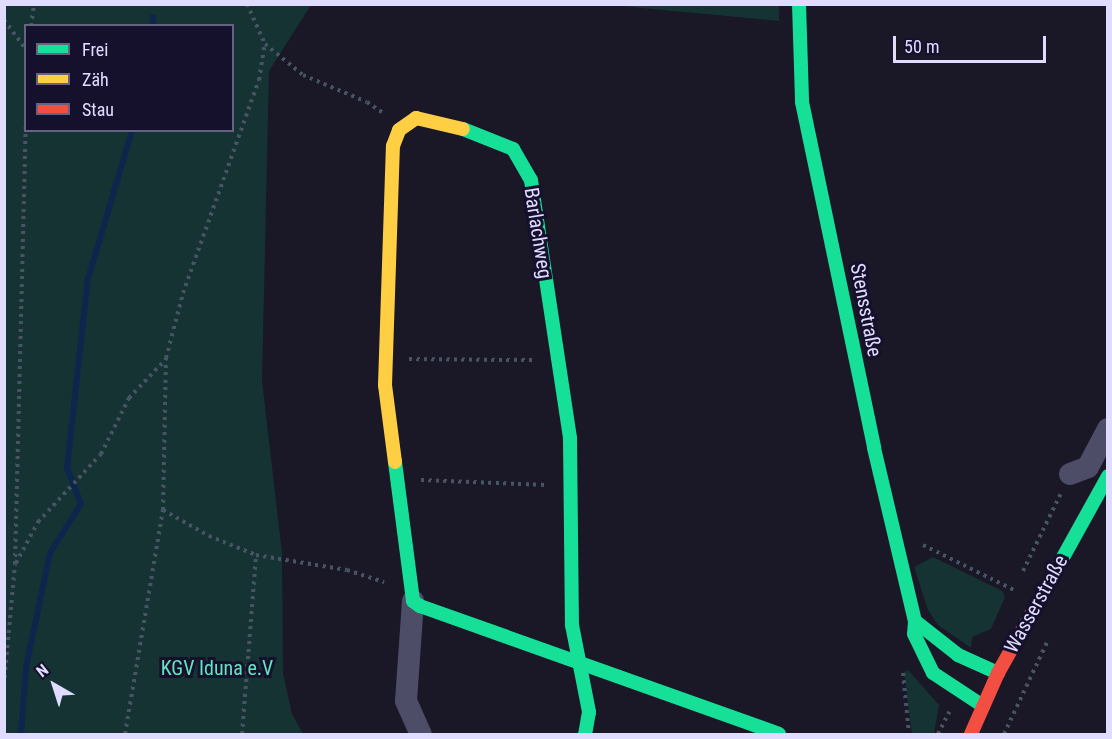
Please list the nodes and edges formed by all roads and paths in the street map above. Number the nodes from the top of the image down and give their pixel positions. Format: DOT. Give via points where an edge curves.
graph roads {
  1 [pos="34,4"];
  2 [pos="247,4"];
  3 [pos="799,9"];
  4 [pos="4,20"];
  5 [pos="31,24"];
  6 [pos="265,44"];
  7 [pos="24,46"];
  8 [pos="390,118"];
  9 [pos="25,132"];
  10 [pos="386,355"];
  11 [pos="166,358"];
  12 [pos="558,360"];
  13 [pos="1107,429"];
  14 [pos="1070,474"];
  15 [pos="1107,476"];
  16 [pos="397,480"];
  17 [pos="571,485"];
  18 [pos="163,510"];
  19 [pos="897,551"];
  20 [pos="256,555"];
  21 [pos="15,564"];
  22 [pos="412,597"];
  23 [pos="915,621"];
  24 [pos="1052,633"];
  25 [pos="581,665"];
  26 [pos="909,666"];
  27 [pos="998,673"];
  28 [pos="4,685"];
  29 [pos="951,705"];
  30 [pos="983,706"];
  31 [pos="125,735"];
  32 [pos="242,735"];
  33 [pos="422,735"];
  34 [pos="585,735"];
  35 [pos="779,735"];
  36 [pos="909,735"];
  37 [pos="938,735"];
  38 [pos="971,735"];
  39 [pos="1004,735"];
  1 -- 5 [label="path"];
  2 -- 6 [label="path"];
  3 -- 19 [label="street, Stensstraße" via="802,102"];
  4 -- 7 [label="path"];
  6 -- 8 [label="path" via="303,75 367,102"];
  6 -- 11 [label="path" via="259,80 183,293"];
  9 -- 21 [label="path"];
  10 -- 12 [label="path" via="416,360"];
  10 -- 12 [label="street, Barlachweg" via="393,146 399,130 416,118 436,120 502,142 513,149 525,166 531,180"];
  10 -- 16 [label="street, Barlachweg" via="385,385"];
  11 -- 18 [label="path"];
  11 -- 21 [label="path" via="129,398 101,454 38,522"];
  12 -- 17 [label="street, Barlachweg" via="570,438"];
  13 -- 14 [label="street" via="1088,467"];
  14 -- 19 [label="path, Wasserstraße" via="1014,590 924,545"];
  15 -- 27 [label="street, Wasserstraße"];
  16 -- 17 [label="path"];
  16 -- 22 [label="street, Barlachweg"];
  17 -- 25 [label="street, Barlachweg" via="572,625"];
  18 -- 20 [label="path" via="209,536"];
  18 -- 31 [label="path"];
  19 -- 23 [label="street, Stensstraße"];
  20 -- 22 [label="path" via="347,570"];
  20 -- 32 [label="path"];
  21 -- 28 [label="path"];
  22 -- 25 [label="street"];
  22 -- 33 [label="street, Barlachweg" via="406,701"];
  23 -- 27 [label="street" via="958,655"];
  23 -- 30 [label="street, Stensstraße" via="918,649 933,673"];
  24 -- 39 [label="path"];
  25 -- 34 [label="street, Barlachweg" via="589,712"];
  25 -- 35 [label="street"];
  26 -- 36 [label="path" via="903,671"];
  27 -- 30 [label="street, Wasserstraße"];
  29 -- 37 [label="path"];
  30 -- 38 [label="street, Wasserstraße"];
}
